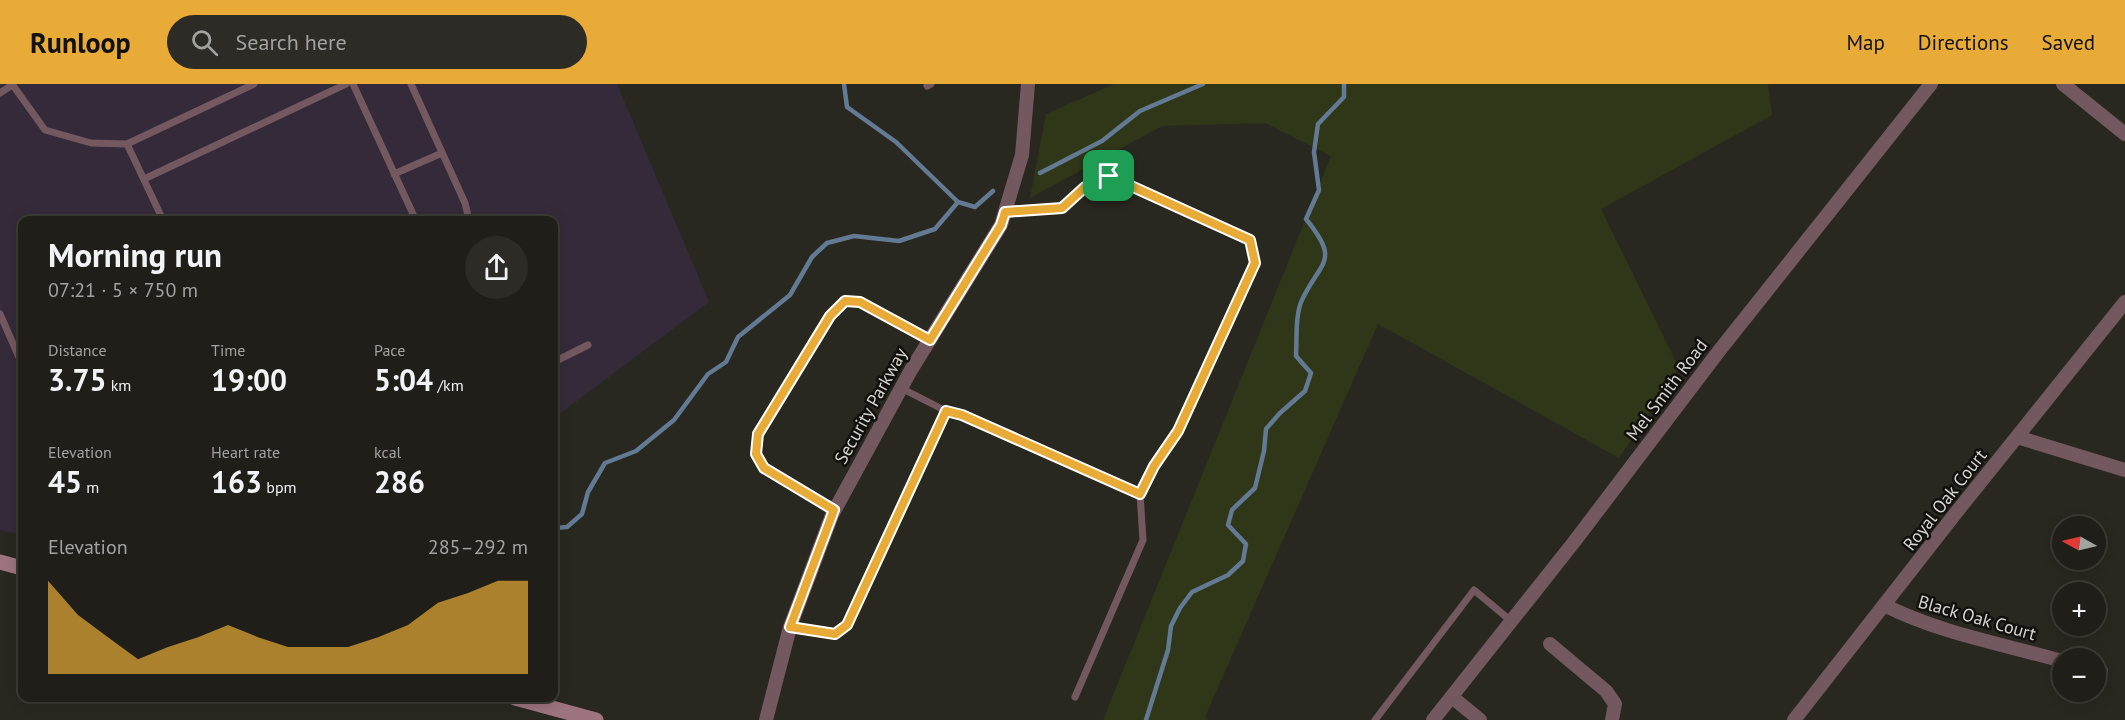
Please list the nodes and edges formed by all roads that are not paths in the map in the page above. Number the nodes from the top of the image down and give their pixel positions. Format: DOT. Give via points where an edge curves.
graph roads {
  1 [pos="254,84"];
  2 [pos="346,84"];
  3 [pos="353,84"];
  4 [pos="411,84"];
  5 [pos="1028,84"];
  6 [pos="1931,84"];
  7 [pos="2063,84"];
  8 [pos="12,85"];
  9 [pos="0,93"];
  10 [pos="2125,134"];
  11 [pos="127,144"];
  12 [pos="442,153"];
  13 [pos="394,174"];
  14 [pos="144,179"];
  15 [pos="1005,212"];
  16 [pos="413,214"];
  17 [pos="161,216"];
  18 [pos="468,216"];
  19 [pos="2125,302"];
  20 [pos="0,314"];
  21 [pos="930,340"];
  22 [pos="588,345"];
  23 [pos="18,355"];
  24 [pos="558,360"];
  25 [pos="901,388"];
  26 [pos="946,411"];
  27 [pos="2017,437"];
  28 [pos="2125,470"];
  29 [pos="1140,494"];
  30 [pos="834,510"];
  31 [pos="0,562"];
  32 [pos="18,567"];
  33 [pos="1884,605"];
  34 [pos="1511,621"];
  35 [pos="790,627"];
  36 [pos="1550,644"];
  37 [pos="2052,658"];
  38 [pos="1452,697"];
  39 [pos="1075,698"];
  40 [pos="530,702"];
  41 [pos="596,720"];
  42 [pos="766,720"];
  43 [pos="1375,720"];
  44 [pos="1433,720"];
  45 [pos="1480,720"];
  46 [pos="1612,720"];
  47 [pos="1794,720"];
  1 -- 11 [label="lane"];
  2 -- 14 [label="lane"];
  3 -- 13 [label="lane"];
  4 -- 12 [label="lane"];
  5 -- 15 [label="street, Security Parkway" via="1022,155"];
  6 -- 34 [label="street, Mel Smith Road"];
  7 -- 10 [label="street"];
  8 -- 9 [label="lane"];
  8 -- 11 [label="lane" via="45,130 91,143"];
  11 -- 14 [label="lane"];
  12 -- 13 [label="lane"];
  12 -- 18 [label="lane"];
  13 -- 16 [label="lane"];
  14 -- 17 [label="lane"];
  15 -- 21 [label="street, Security Parkway" via="1001,225"];
  15 -- 29 [label="lane" via="1062,208 1085,187 1109,176 1250,240 1255,263 1178,431"];
  19 -- 27 [label="street, Royal Oak Court"];
  20 -- 23 [label="lane"];
  21 -- 25 [label="street, Security Parkway"];
  21 -- 30 [label="lane" via="860,302 845,301 830,316 758,434 756,454 764,468"];
  22 -- 24 [label="lane"];
  25 -- 26 [label="lane"];
  25 -- 30 [label="street, Security Parkway"];
  26 -- 29 [label="lane"];
  26 -- 35 [label="lane" via="847,625 835,634"];
  27 -- 28 [label="street"];
  27 -- 33 [label="street, Royal Oak Court"];
  29 -- 39 [label="lane" via="1143,540"];
  30 -- 35 [label="street, Security Parkway"];
  31 -- 32 [label="main road"];
  33 -- 37 [label="street, Black Oak Court" via="1944,628"];
  33 -- 47 [label="street, Royal Oak Court"];
  34 -- 38 [label="street, Mel Smith Road"];
  34 -- 43 [label="lane" via="1474,591"];
  35 -- 42 [label="street, Security Parkway"];
  36 -- 46 [label="street" via="1606,691 1615,704"];
  38 -- 44 [label="street, Mel Smith Road"];
  38 -- 45 [label="street"];
  40 -- 41 [label="main road"];
}
